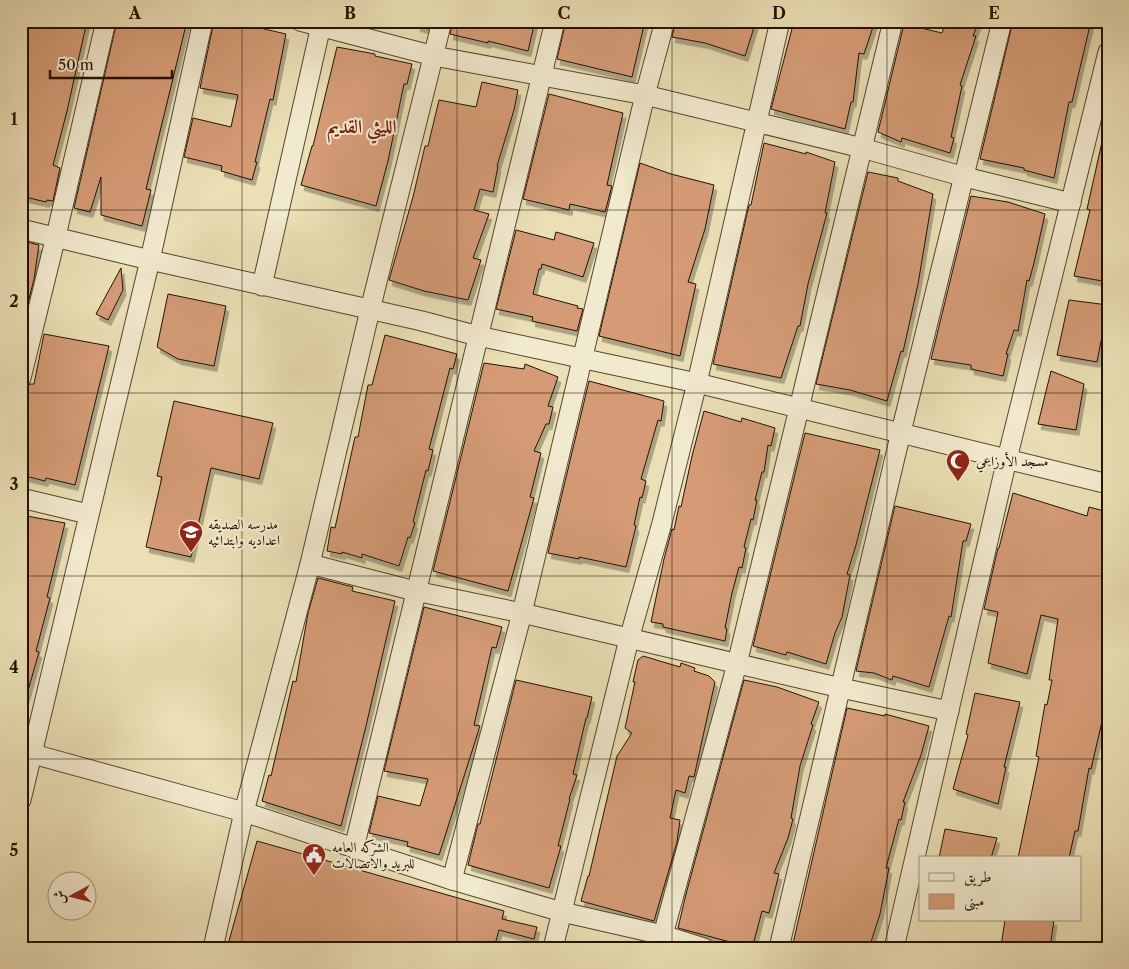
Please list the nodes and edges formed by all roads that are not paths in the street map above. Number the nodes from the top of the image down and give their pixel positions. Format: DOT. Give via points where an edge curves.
graph roads {
  1 [pos="106,21"];
  2 [pos="203,21"];
  3 [pos="300,21"];
  4 [pos="442,21"];
  5 [pos="555,21"];
  6 [pos="665,21"];
  7 [pos="780,21"];
  8 [pos="893,21"];
  9 [pos="1002,21"];
  10 [pos="321,24"];
  11 [pos="1108,52"];
  12 [pos="434,56"];
  13 [pos="542,77"];
  14 [pos="645,95"];
  15 [pos="757,123"];
  16 [pos="862,148"];
  17 [pos="965,177"];
  18 [pos="1071,203"];
  19 [pos="21,228"];
  20 [pos="56,236"];
  21 [pos="150,260"];
  22 [pos="262,286"];
  23 [pos="370,310"];
  24 [pos="478,336"];
  25 [pos="583,358"];
  26 [pos="21,378"];
  27 [pos="697,383"];
  28 [pos="800,408"];
  29 [pos="902,432"];
  30 [pos="1007,459"];
  31 [pos="1108,484"];
  32 [pos="21,498"];
  33 [pos="88,514"];
  34 [pos="310,564"];
  35 [pos="415,591"];
  36 [pos="522,613"];
  37 [pos="629,639"];
  38 [pos="737,664"];
  39 [pos="841,688"];
  40 [pos="949,711"];
  41 [pos="27,752"];
  42 [pos="21,800"];
  43 [pos="244,812"];
  44 [pos="354,848"];
  45 [pos="452,880"];
  46 [pos="562,912"];
  47 [pos="664,935"];
  48 [pos="212,948"];
  49 [pos="553,948"];
  50 [pos="704,948"];
  51 [pos="779,948"];
  52 [pos="894,948"];
  1 -- 20 [label="street"];
  2 -- 21 [label="street"];
  3 -- 10 [label="street"];
  4 -- 12 [label="street"];
  5 -- 13 [label="street"];
  6 -- 14 [label="street"];
  7 -- 15 [label="street"];
  8 -- 16 [label="street"];
  9 -- 17 [label="street"];
  10 -- 12 [label="street"];
  10 -- 22 [label="street"];
  11 -- 18 [label="street"];
  12 -- 13 [label="street"];
  12 -- 23 [label="street"];
  13 -- 14 [label="street"];
  13 -- 24 [label="street"];
  14 -- 15 [label="street"];
  14 -- 25 [label="street"];
  15 -- 16 [label="street"];
  15 -- 27 [label="street"];
  16 -- 17 [label="street"];
  16 -- 28 [label="street"];
  17 -- 18 [label="street"];
  17 -- 29 [label="street"];
  18 -- 30 [label="street"];
  19 -- 20 [label="street"];
  20 -- 21 [label="street"];
  20 -- 26 [label="street"];
  21 -- 22 [label="street"];
  21 -- 33 [label="street"];
  22 -- 23 [label="street"];
  23 -- 24 [label="street"];
  23 -- 34 [label="street"];
  24 -- 25 [label="street"];
  24 -- 35 [label="street"];
  25 -- 27 [label="street"];
  25 -- 36 [label="street"];
  27 -- 28 [label="street"];
  27 -- 37 [label="street"];
  28 -- 29 [label="street"];
  28 -- 38 [label="street"];
  29 -- 30 [label="street"];
  29 -- 39 [label="street"];
  30 -- 31 [label="street"];
  30 -- 40 [label="street"];
  32 -- 33 [label="street"];
  33 -- 41 [label="street"];
  34 -- 35 [label="street"];
  34 -- 43 [label="street"];
  35 -- 36 [label="street"];
  35 -- 44 [label="street"];
  36 -- 37 [label="street"];
  36 -- 45 [label="street"];
  37 -- 38 [label="street"];
  37 -- 46 [label="street"];
  38 -- 39 [label="street"];
  38 -- 47 [label="street"];
  39 -- 40 [label="street"];
  39 -- 51 [label="street"];
  40 -- 52 [label="street"];
  41 -- 42 [label="street"];
  41 -- 43 [label="street"];
  43 -- 44 [label="street"];
  43 -- 48 [label="street"];
  44 -- 45 [label="street"];
  45 -- 46 [label="street"];
  46 -- 47 [label="street"];
  46 -- 49 [label="street"];
  47 -- 50 [label="street"];
}
